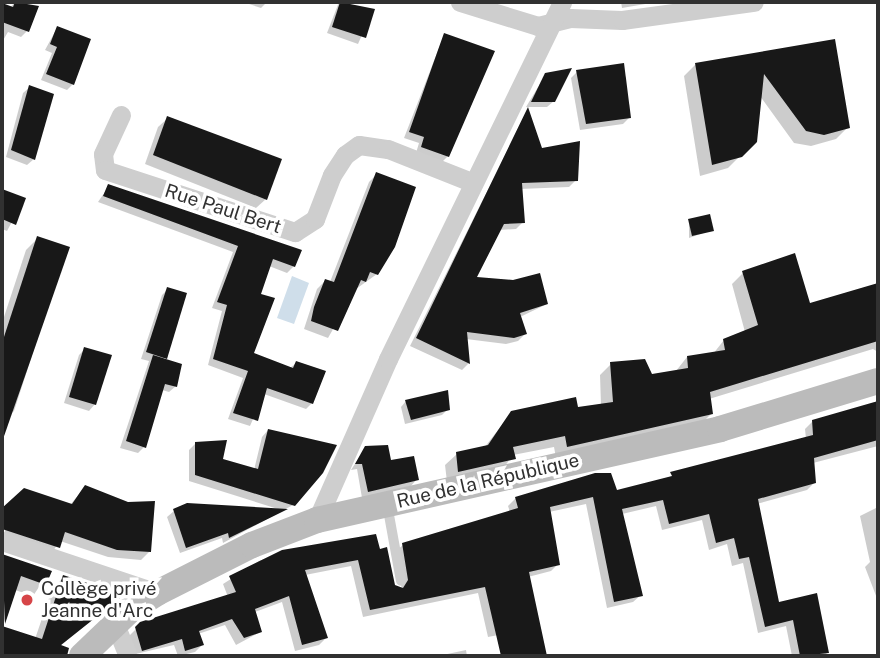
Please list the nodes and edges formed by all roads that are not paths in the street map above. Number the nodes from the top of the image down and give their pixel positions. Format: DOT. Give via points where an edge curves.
graph roads {
  1 [pos="460,2"];
  2 [pos="562,2"];
  3 [pos="754,2"];
  4 [pos="553,22"];
  5 [pos="121,115"];
  6 [pos="474,183"];
  7 [pos="878,381"];
  8 [pos="387,504"];
  9 [pos="317,520"];
  10 [pos="2,541"];
  11 [pos="401,581"];
  12 [pos="157,593"];
  13 [pos="115,624"];
  14 [pos="127,653"];
  15 [pos="82,656"];
  1 -- 4 [label="street" via="538,26"];
  2 -- 4 [label="street"];
  3 -- 4 [label="street" via="622,20 570,18"];
  4 -- 6 [label="street"];
  5 -- 6 [label="street, Rue Paul Bert" via="103,154 106,170 295,232 315,219 332,175 345,155 359,145 387,149"];
  6 -- 9 [label="street" via="388,359"];
  7 -- 8 [label="street, Rue de la République" via="720,429"];
  8 -- 9 [label="street, Rue de la République"];
  8 -- 11 [label="lane"];
  9 -- 12 [label="street, Rue de la République" via="252,545"];
  10 -- 12 [label="street"];
  12 -- 13 [label="street, Rue de la République"];
  13 -- 14 [label="street"];
  13 -- 15 [label="street, Rue de la République"];
}
